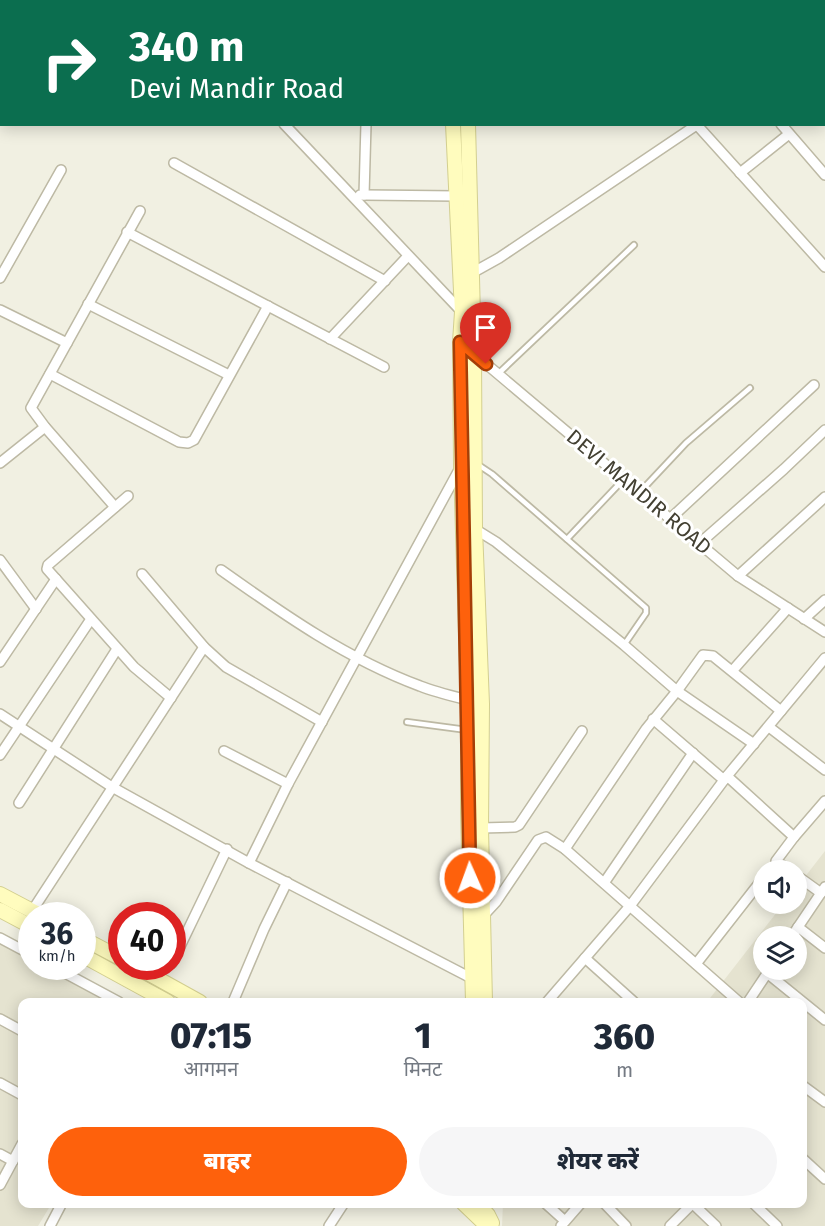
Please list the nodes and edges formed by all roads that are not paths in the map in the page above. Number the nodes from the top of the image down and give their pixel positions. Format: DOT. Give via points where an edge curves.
graph roads {
  1 [pos="286,126"];
  2 [pos="366,126"];
  3 [pos="453,126"];
  4 [pos="468,126"];
  5 [pos="681,126"];
  6 [pos="696,126"];
  7 [pos="699,126"];
  8 [pos="783,126"];
  9 [pos="686,133"];
  10 [pos="789,134"];
  11 [pos="825,156"];
  12 [pos="174,163"];
  13 [pos="815,164"];
  14 [pos="61,170"];
  15 [pos="740,173"];
  16 [pos="825,175"];
  17 [pos="351,195"];
  18 [pos="364,195"];
  19 [pos="456,196"];
  20 [pos="140,211"];
  21 [pos="127,232"];
  22 [pos="634,245"];
  23 [pos="408,256"];
  24 [pos="825,267"];
  25 [pos="472,273"];
  26 [pos="0,278"];
  27 [pos="385,281"];
  28 [pos="88,304"];
  29 [pos="268,306"];
  30 [pos="0,310"];
  31 [pos="462,312"];
  32 [pos="473,324"];
  33 [pos="330,339"];
  34 [pos="460,342"];
  35 [pos="67,343"];
  36 [pos="474,354"];
  37 [pos="384,367"];
  38 [pos="50,374"];
  39 [pos="498,374"];
  40 [pos="229,375"];
  41 [pos="814,385"];
  42 [pos="750,388"];
  43 [pos="45,427"];
  44 [pos="825,430"];
  45 [pos="0,464"];
  46 [pos="468,464"];
  47 [pos="624,478"];
  48 [pos="640,492"];
  49 [pos="128,496"];
  50 [pos="825,497"];
  51 [pos="116,507"];
  52 [pos="670,518"];
  53 [pos="475,529"];
  54 [pos="567,539"];
  55 [pos="700,543"];
  56 [pos="0,560"];
  57 [pos="221,570"];
  58 [pos="142,574"];
  59 [pos="738,576"];
  60 [pos="56,579"];
  61 [pos="825,600"];
  62 [pos="788,608"];
  63 [pos="36,609"];
  64 [pos="91,619"];
  65 [pos="804,619"];
  66 [pos="825,632"];
  67 [pos="624,645"];
  68 [pos="204,647"];
  69 [pos="117,649"];
  70 [pos="357,657"];
  71 [pos="825,658"];
  72 [pos="0,662"];
  73 [pos="733,670"];
  74 [pos="677,691"];
  75 [pos="171,698"];
  76 [pos="468,700"];
  77 [pos="781,711"];
  78 [pos="0,714"];
  79 [pos="653,719"];
  80 [pos="322,722"];
  81 [pos="407,722"];
  82 [pos="20,725"];
  83 [pos="768,727"];
  84 [pos="475,731"];
  85 [pos="582,731"];
  86 [pos="754,744"];
  87 [pos="54,749"];
  88 [pos="224,751"];
  89 [pos="693,753"];
  90 [pos="0,755"];
  91 [pos="825,771"];
  92 [pos="726,778"];
  93 [pos="288,784"];
  94 [pos="112,787"];
  95 [pos="825,801"];
  96 [pos="18,803"];
  97 [pos="481,828"];
  98 [pos="794,837"];
  99 [pos="227,849"];
  100 [pos="565,849"];
  101 [pos="777,860"];
  102 [pos="249,863"];
  103 [pos="807,881"];
  104 [pos="287,882"];
  105 [pos="604,883"];
  106 [pos="823,890"];
  107 [pos="753,892"];
  108 [pos="0,894"];
  109 [pos="43,902"];
  110 [pos="18,904"];
  111 [pos="630,906"];
  112 [pos="0,910"];
  113 [pos="483,915"];
  114 [pos="18,920"];
  115 [pos="472,925"];
  116 [pos="799,926"];
  117 [pos="807,934"];
  118 [pos="186,935"];
  119 [pos="0,938"];
  120 [pos="18,948"];
  121 [pos="825,948"];
  122 [pos="585,958"];
  123 [pos="96,962"];
  124 [pos="696,964"];
  125 [pos="473,979"];
  126 [pos="78,980"];
  127 [pos="763,980"];
  128 [pos="779,980"];
  129 [pos="163,981"];
  130 [pos="112,998"];
  131 [pos="173,998"];
  132 [pos="234,998"];
  133 [pos="473,998"];
  134 [pos="485,998"];
  135 [pos="550,998"];
  136 [pos="630,998"];
  137 [pos="734,998"];
  138 [pos="751,998"];
  139 [pos="800,998"];
  140 [pos="807,1004"];
  141 [pos="0,1019"];
  142 [pos="825,1020"];
  143 [pos="18,1029"];
  144 [pos="0,1083"];
  145 [pos="807,1089"];
  146 [pos="18,1093"];
  147 [pos="825,1102"];
  148 [pos="18,1152"];
  149 [pos="0,1154"];
  150 [pos="13,1161"];
  151 [pos="807,1163"];
  152 [pos="825,1179"];
  153 [pos="0,1185"];
  154 [pos="59,1208"];
  155 [pos="341,1208"];
  156 [pos="549,1208"];
  157 [pos="577,1208"];
  158 [pos="608,1208"];
  159 [pos="688,1208"];
  160 [pos="698,1208"];
  161 [pos="758,1208"];
  162 [pos="563,1224"];
  163 [pos="50,1226"];
  164 [pos="329,1226"];
  165 [pos="627,1226"];
  166 [pos="670,1226"];
  167 [pos="716,1226"];
  168 [pos="777,1226"];
  1 -- 17 [label="street"];
  2 -- 18 [label="street"];
  3 -- 19 [label="street"];
  4 -- 25 [label="street"];
  5 -- 9 [label="street"];
  6 -- 9 [label="street"];
  7 -- 15 [label="street"];
  8 -- 10 [label="street"];
  9 -- 25 [label="street"];
  10 -- 13 [label="street"];
  10 -- 15 [label="street"];
  11 -- 13 [label="street"];
  12 -- 27 [label="street"];
  13 -- 16 [label="street"];
  14 -- 26 [label="street"];
  15 -- 24 [label="street"];
  17 -- 18 [label="street"];
  17 -- 23 [label="street"];
  18 -- 19 [label="street"];
  19 -- 31 [label="street"];
  20 -- 21 [label="street"];
  21 -- 28 [label="street"];
  21 -- 29 [label="street"];
  22 -- 39 [label="lane"];
  23 -- 27 [label="street"];
  23 -- 31 [label="street"];
  25 -- 32 [label="street"];
  27 -- 33 [label="street"];
  28 -- 35 [label="street"];
  28 -- 40 [label="street"];
  29 -- 33 [label="street"];
  29 -- 40 [label="street"];
  30 -- 35 [label="street"];
  31 -- 32 [label="street"];
  31 -- 34 [label="street"];
  32 -- 36 [label="street"];
  33 -- 37 [label="street"];
  34 -- 36 [label="street, DEVI MANDIR ROAD"];
  34 -- 46 [label="street"];
  35 -- 38 [label="street"];
  36 -- 39 [label="street, DEVI MANDIR ROAD"];
  36 -- 46 [label="street"];
  38 -- 40 [label="street" via="179,442 188,443 194,440"];
  38 -- 43 [label="street" via="31,408"];
  39 -- 47 [label="street, DEVI MANDIR ROAD"];
  41 -- 52 [label="street"];
  42 -- 48 [label="lane" via="686,443"];
  43 -- 45 [label="street"];
  43 -- 51 [label="street"];
  44 -- 55 [label="street"];
  46 -- 53 [label="street"];
  46 -- 54 [label="lane" via="492,474"];
  46 -- 70 [label="street"];
  46 -- 76 [label="street"];
  47 -- 48 [label="street, DEVI MANDIR ROAD"];
  47 -- 54 [label="lane"];
  48 -- 52 [label="street, DEVI MANDIR ROAD"];
  49 -- 51 [label="street"];
  50 -- 59 [label="street"];
  51 -- 60 [label="street" via="48,565"];
  52 -- 55 [label="street, DEVI MANDIR ROAD"];
  53 -- 67 [label="street"];
  53 -- 84 [label="street"];
  54 -- 67 [label="lane" via="646,608"];
  55 -- 59 [label="street, DEVI MANDIR ROAD"];
  56 -- 63 [label="street"];
  57 -- 70 [label="street" via="291,620"];
  58 -- 68 [label="street"];
  59 -- 62 [label="street, DEVI MANDIR ROAD"];
  60 -- 63 [label="street"];
  60 -- 64 [label="street"];
  61 -- 65 [label="street"];
  62 -- 65 [label="street, DEVI MANDIR ROAD"];
  62 -- 73 [label="street"];
  63 -- 72 [label="street"];
  64 -- 69 [label="street"];
  64 -- 82 [label="street"];
  65 -- 66 [label="street, DEVI MANDIR ROAD"];
  67 -- 74 [label="street"];
  68 -- 75 [label="street"];
  68 -- 80 [label="street" via="226,667"];
  69 -- 75 [label="street"];
  69 -- 87 [label="street"];
  70 -- 76 [label="street" via="420,686"];
  70 -- 80 [label="street"];
  71 -- 77 [label="street"];
  73 -- 74 [label="street" via="713,656 703,656"];
  73 -- 77 [label="street"];
  74 -- 79 [label="street"];
  74 -- 86 [label="street"];
  75 -- 94 [label="street"];
  76 -- 84 [label="street"];
  77 -- 83 [label="street"];
  78 -- 82 [label="street"];
  79 -- 89 [label="street"];
  79 -- 100 [label="street"];
  80 -- 93 [label="street"];
  81 -- 84 [label="lane"];
  82 -- 87 [label="street"];
  82 -- 90 [label="street"];
  83 -- 86 [label="street"];
  83 -- 91 [label="street"];
  84 -- 97 [label="street"];
  84 -- 115 [label="street"];
  85 -- 97 [label="street" via="519,825"];
  86 -- 92 [label="street"];
  87 -- 94 [label="street"];
  87 -- 96 [label="street"];
  88 -- 93 [label="street"];
  89 -- 92 [label="street"];
  89 -- 105 [label="street"];
  92 -- 98 [label="street"];
  92 -- 111 [label="street"];
  93 -- 102 [label="street"];
  94 -- 99 [label="street"];
  94 -- 109 [label="street"];
  95 -- 98 [label="street"];
  97 -- 113 [label="street"];
  98 -- 101 [label="street"];
  99 -- 102 [label="street"];
  99 -- 118 [label="street"];
  100 -- 105 [label="street"];
  100 -- 113 [label="street" via="546,837 538,840"];
  102 -- 104 [label="street"];
  103 -- 106 [label="street"];
  104 -- 125 [label="street"];
  104 -- 132 [label="street"];
  105 -- 111 [label="street"];
  106 -- 116 [label="street"];
  107 -- 124 [label="street"];
  108 -- 110 [label="street"];
  111 -- 122 [label="street"];
  111 -- 124 [label="street"];
  112 -- 114 [label="street"];
  113 -- 115 [label="street"];
  113 -- 134 [label="street"];
  115 -- 125 [label="street"];
  117 -- 121 [label="street"];
  119 -- 120 [label="street"];
  122 -- 135 [label="street"];
  122 -- 136 [label="street"];
  123 -- 131 [label="street"];
  124 -- 137 [label="street"];
  125 -- 133 [label="street"];
  126 -- 130 [label="street"];
  127 -- 138 [label="street"];
  128 -- 139 [label="street"];
  129 -- 131 [label="street"];
  140 -- 142 [label="street"];
  141 -- 143 [label="street"];
  144 -- 146 [label="street"];
  145 -- 147 [label="street"];
  148 -- 150 [label="street"];
  149 -- 150 [label="street"];
  150 -- 153 [label="street"];
  151 -- 152 [label="street"];
  154 -- 163 [label="street"];
  155 -- 164 [label="street"];
  156 -- 162 [label="street"];
  157 -- 162 [label="street"];
  158 -- 165 [label="street"];
  159 -- 166 [label="street"];
  160 -- 167 [label="street"];
  161 -- 168 [label="street"];
}
